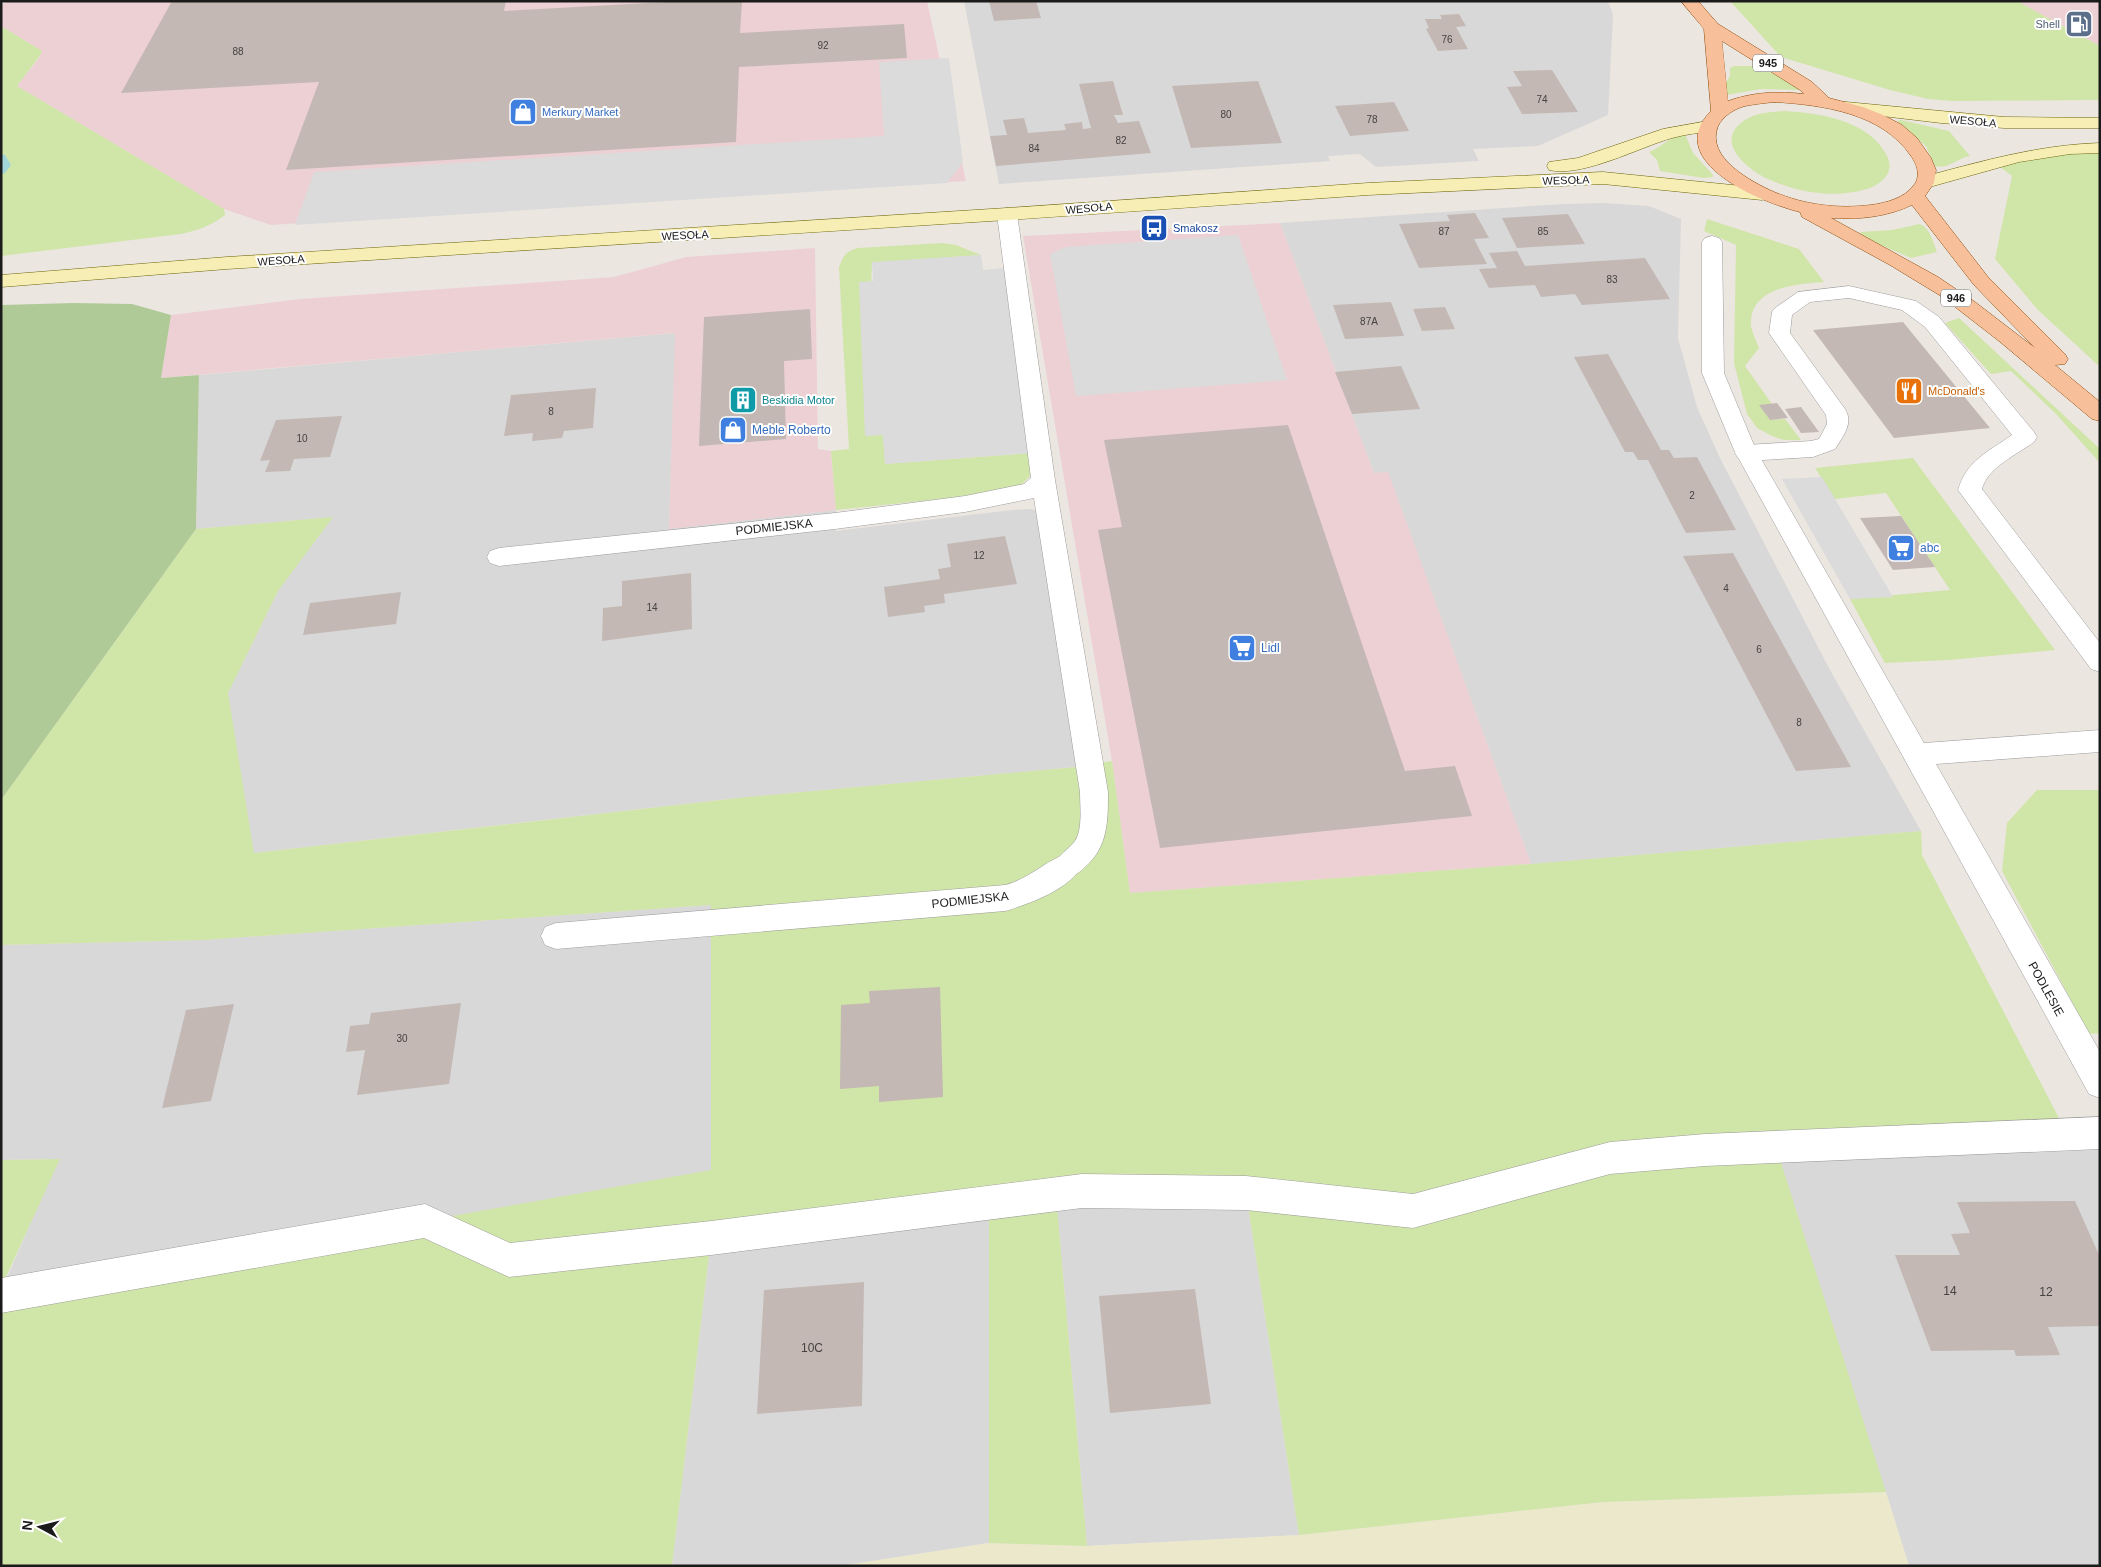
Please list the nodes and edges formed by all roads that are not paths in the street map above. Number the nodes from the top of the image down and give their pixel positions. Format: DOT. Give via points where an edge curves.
graph roads {
  1 [pos="1689,1"];
  2 [pos="1712,28"];
  3 [pos="1822,101"];
  4 [pos="1846,107"];
  5 [pos="1714,119"];
  6 [pos="2100,123"];
  7 [pos="2100,148"];
  8 [pos="1368,188"];
  9 [pos="1921,189"];
  10 [pos="1762,194"];
  11 [pos="1796,206"];
  12 [pos="1007,214"];
  13 [pos="1712,242"];
  14 [pos="1,281"];
  15 [pos="2100,403"];
  16 [pos="2100,414"];
  17 [pos="1746,453"];
  18 [pos="1043,480"];
  19 [pos="499,557"];
  20 [pos="2100,662"];
  21 [pos="2100,741"];
  22 [pos="1915,755"];
  23 [pos="556,936"];
  24 [pos="2100,1084"];
  25 [pos="2100,1133"];
  26 [pos="1,1296"];
  1 -- 2 [label="main road, 945"];
  2 -- 3 [label="main road, 945" via="1806,86"];
  2 -- 5 [label="main road"];
  3 -- 4 [label="main road"];
  3 -- 5 [label="main road" via="1768,98 1735,104"];
  4 -- 6 [label="main road, WESOŁA" via="1978,123 2062,126"];
  4 -- 9 [label="main road" via="1899,132 1917,148 1926,165"];
  5 -- 8 [label="main road, WESOŁA" via="1581,163"];
  5 -- 10 [label="main road" via="1706,142 1715,160 1734,178"];
  7 -- 9 [label="main road" via="2018,157"];
  8 -- 10 [label="main road, WESOŁA" via="1603,178"];
  8 -- 12 [label="main road, WESOŁA"];
  9 -- 11 [label="main road" via="1894,207 1866,212 1832,212"];
  9 -- 15 [label="main road, 946" via="1981,281"];
  10 -- 11 [label="main road"];
  11 -- 16 [label="main road, 946" via="1911,268 1949,293"];
  12 -- 14 [label="main road, WESOŁA" via="227,263"];
  12 -- 18 [label="street, PODMIEJSKA"];
  13 -- 17 [label="street, PODLESIE" via="1713,373"];
  17 -- 20 [label="street" via="1813,449 1827,444 1838,424 1837,414 1779,333 1782,312 1805,296 1849,292 1909,306 1932,322 2026,437 1986,464 1974,476 1970,490"];
  17 -- 22 [label="street, PODLESIE"];
  18 -- 19 [label="street, PODMIEJSKA" via="1031,491 965,504"];
  18 -- 23 [label="street, PODMIEJSKA" via="1094,792 1089,842 1083,851 1034,888 1004,898"];
  21 -- 22 [label="street"];
  22 -- 24 [label="street, PODLESIE"];
  25 -- 26 [label="street" via="1705,1150 1610,1158 1413,1212 1246,1193 1082,1191 508,1260 425,1221"];
}
